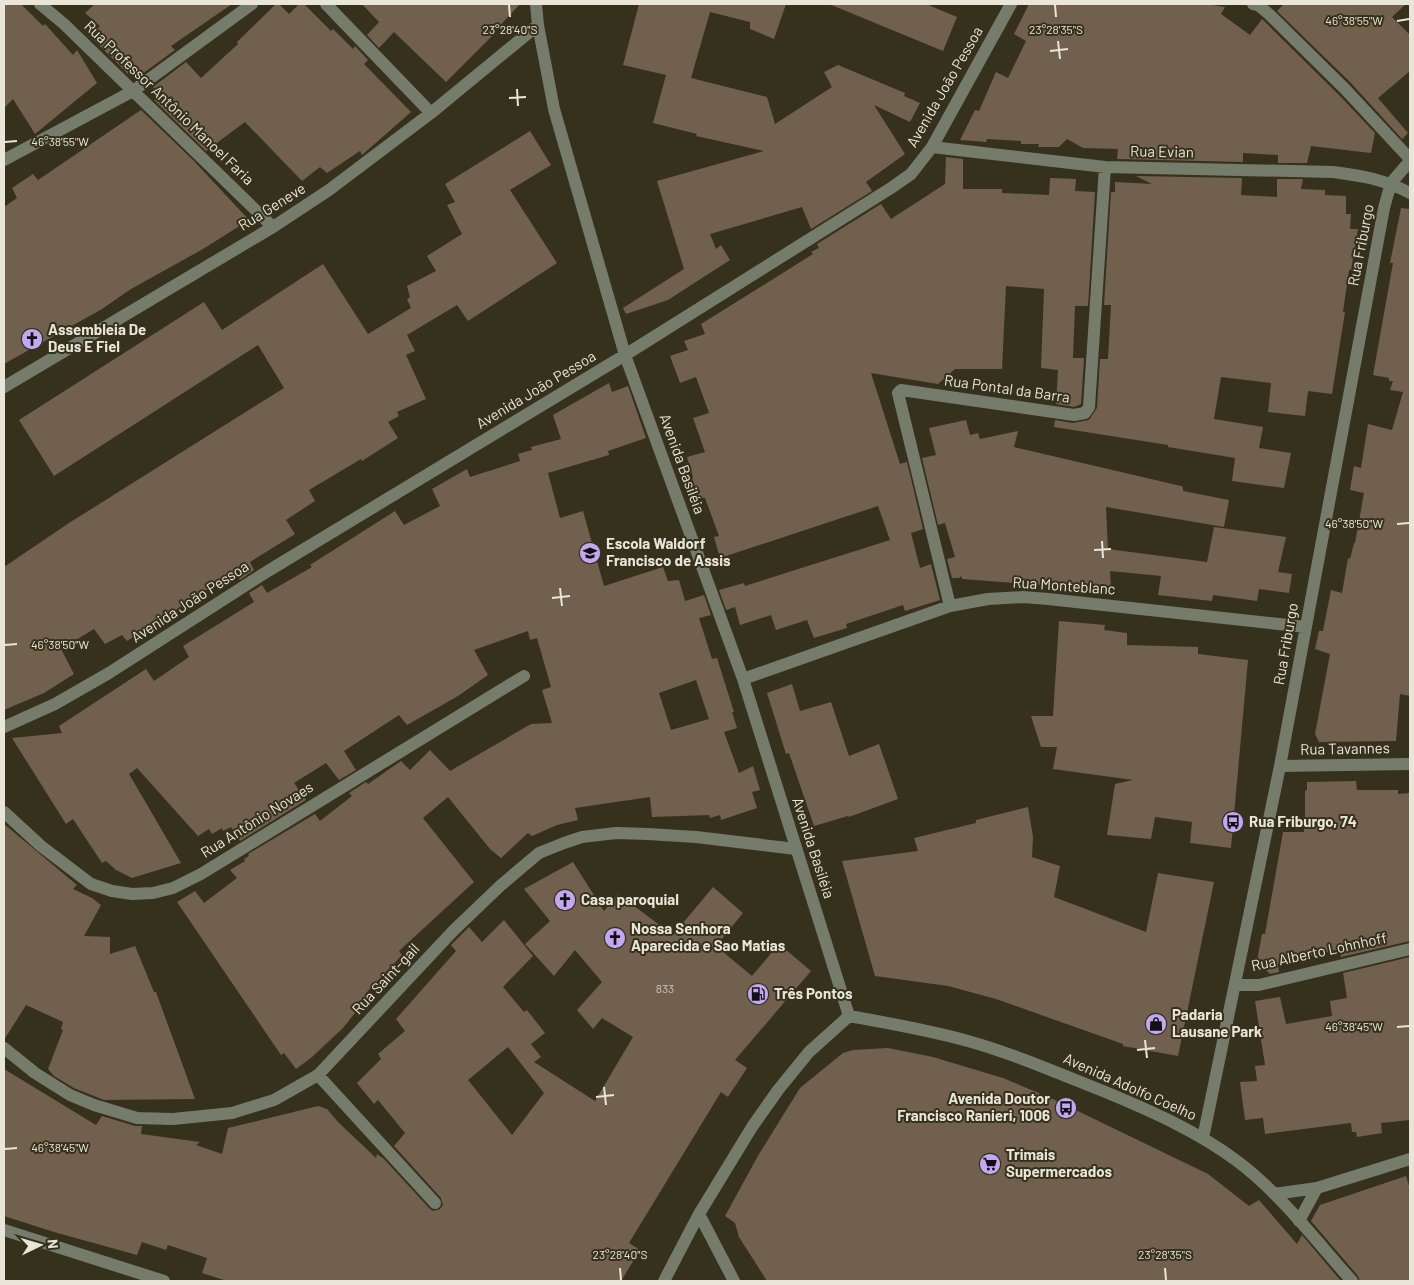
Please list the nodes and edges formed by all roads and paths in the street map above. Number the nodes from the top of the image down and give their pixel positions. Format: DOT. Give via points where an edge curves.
graph roads {
  1 [pos="40,4"];
  2 [pos="252,4"];
  3 [pos="326,4"];
  4 [pos="536,4"];
  5 [pos="1011,4"];
  6 [pos="1257,4"];
  7 [pos="538,25"];
  8 [pos="134,91"];
  9 [pos="432,113"];
  10 [pos="932,147"];
  11 [pos="4,160"];
  12 [pos="1410,160"];
  13 [pos="1105,167"];
  14 [pos="1391,183"];
  15 [pos="1410,193"];
  16 [pos="273,227"];
  17 [pos="625,355"];
  18 [pos="4,387"];
  19 [pos="950,606"];
  20 [pos="1306,627"];
  21 [pos="524,676"];
  22 [pos="743,679"];
  23 [pos="4,727"];
  24 [pos="1410,764"];
  25 [pos="1280,766"];
  26 [pos="4,812"];
  27 [pos="796,849"];
  28 [pos="1410,949"];
  29 [pos="1235,985"];
  30 [pos="849,1016"];
  31 [pos="4,1048"];
  32 [pos="318,1075"];
  33 [pos="1203,1138"];
  34 [pos="1410,1159"];
  35 [pos="1317,1188"];
  36 [pos="1274,1194"];
  37 [pos="435,1203"];
  38 [pos="699,1214"];
  39 [pos="1299,1222"];
  40 [pos="4,1230"];
  41 [pos="164,1281"];
  42 [pos="664,1281"];
  43 [pos="734,1281"];
  44 [pos="1352,1281"];
  1 -- 8 [label="street, Rua Professor Antônio Manoel Faria"];
  2 -- 8 [label="street"];
  3 -- 9 [label="street"];
  4 -- 7 [label="street, Avenida Basiléia"];
  5 -- 10 [label="street, Avenida João Pessoa"];
  6 -- 12 [label="street" via="1345,89"];
  7 -- 9 [label="street, Rua Geneve"];
  7 -- 17 [label="street, Avenida Basiléia" via="554,109"];
  8 -- 11 [label="street"];
  8 -- 16 [label="street, Rua Professor Antônio Manoel Faria"];
  9 -- 16 [label="street, Rua Geneve" via="329,190"];
  10 -- 13 [label="street, Rua Evian"];
  10 -- 17 [label="street, Avenida João Pessoa" via="910,174 891,188"];
  12 -- 14 [label="street, Rua Friburgo"];
  13 -- 14 [label="street, Rua Evian" via="1333,172"];
  13 -- 19 [label="street, Rua Pontal da Barra" via="1089,407 1085,413 1074,416 901,390 898,393"];
  14 -- 15 [label="street, Rua Evian"];
  14 -- 20 [label="street, Rua Friburgo"];
  16 -- 18 [label="street, Rua Geneve"];
  17 -- 22 [label="street, Avenida Basiléia"];
  17 -- 23 [label="street, Avenida João Pessoa" via="268,571 109,673 55,704"];
  19 -- 20 [label="street, Rua Monteblanc" via="988,599 1040,598"];
  19 -- 22 [label="street, Rua Monteblanc"];
  20 -- 25 [label="street, Rua Friburgo"];
  21 -- 26 [label="street, Rua Antônio Novaes" via="173,888 132,894 90,884"];
  22 -- 27 [label="street, Avenida Basiléia"];
  24 -- 25 [label="street, Rua Tavannes"];
  25 -- 29 [label="street, Rua Friburgo"];
  27 -- 30 [label="street, Avenida Basiléia"];
  27 -- 32 [label="street, Rua Saint-gail" via="696,837 616,834 582,837 539,853 453,931"];
  28 -- 29 [label="street, Rua Alberto Lohnhoff" via="1259,985"];
  29 -- 33 [label="street, Rua Friburgo"];
  30 -- 33 [label="street, Avenida Adolfo Coelho" via="968,1041 1044,1066"];
  30 -- 38 [label="street" via="810,1052 778,1090"];
  31 -- 32 [label="street, Rua Saint-gail" via="70,1095 136,1118 232,1113 274,1100"];
  32 -- 37 [label="street"];
  33 -- 36 [label="street, Avenida Adolfo Coelho" via="1238,1162"];
  34 -- 35 [label="street"];
  35 -- 36 [label="street"];
  35 -- 39 [label="street"];
  36 -- 39 [label="street, Avenida Adolfo Coelho"];
  38 -- 42 [label="street"];
  38 -- 43 [label="street"];
  39 -- 44 [label="street, Avenida Adolfo Coelho"];
  40 -- 41 [label="street"];
}
